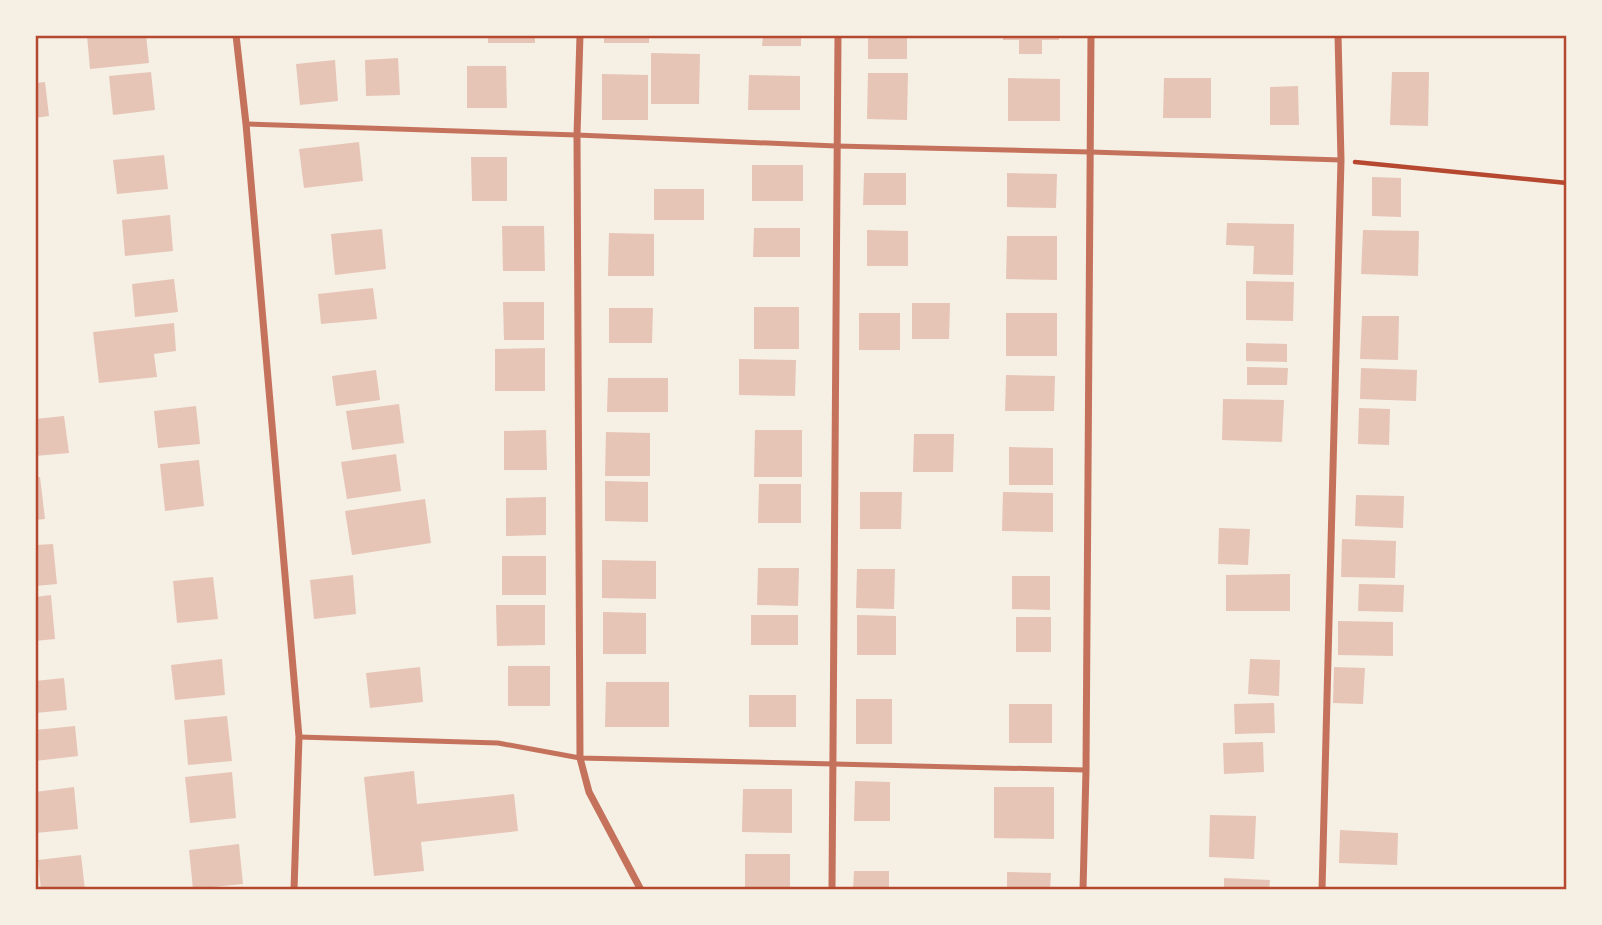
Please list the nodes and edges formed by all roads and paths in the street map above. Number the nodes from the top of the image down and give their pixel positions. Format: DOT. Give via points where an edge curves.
graph roads {
  1 [pos="236,35"];
  2 [pos="580,35"];
  3 [pos="838,35"];
  4 [pos="1091,35"];
  5 [pos="1338,35"];
  6 [pos="246,124"];
  7 [pos="577,135"];
  8 [pos="836,146"];
  9 [pos="1090,152"];
  10 [pos="1341,160"];
  11 [pos="1567,183"];
  12 [pos="299,737"];
  13 [pos="580,758"];
  14 [pos="834,764"];
  15 [pos="1086,770"];
  16 [pos="294,890"];
  17 [pos="642,890"];
  18 [pos="832,890"];
  19 [pos="1083,890"];
  20 [pos="1322,890"];
  1 -- 6 [label="street"];
  2 -- 7 [label="street"];
  3 -- 8 [label="street"];
  4 -- 9 [label="street"];
  5 -- 10 [label="street"];
  6 -- 7 [label="lane"];
  6 -- 12 [label="street"];
  7 -- 8 [label="lane"];
  7 -- 13 [label="street"];
  8 -- 9 [label="lane"];
  8 -- 14 [label="street"];
  9 -- 10 [label="lane"];
  9 -- 15 [label="street"];
  10 -- 11 [label="path"];
  10 -- 20 [label="street"];
  12 -- 13 [label="lane" via="498,743"];
  12 -- 16 [label="street"];
  13 -- 14 [label="lane"];
  13 -- 17 [label="street" via="589,792"];
  14 -- 15 [label="lane"];
  14 -- 18 [label="street"];
  15 -- 19 [label="street"];
}
